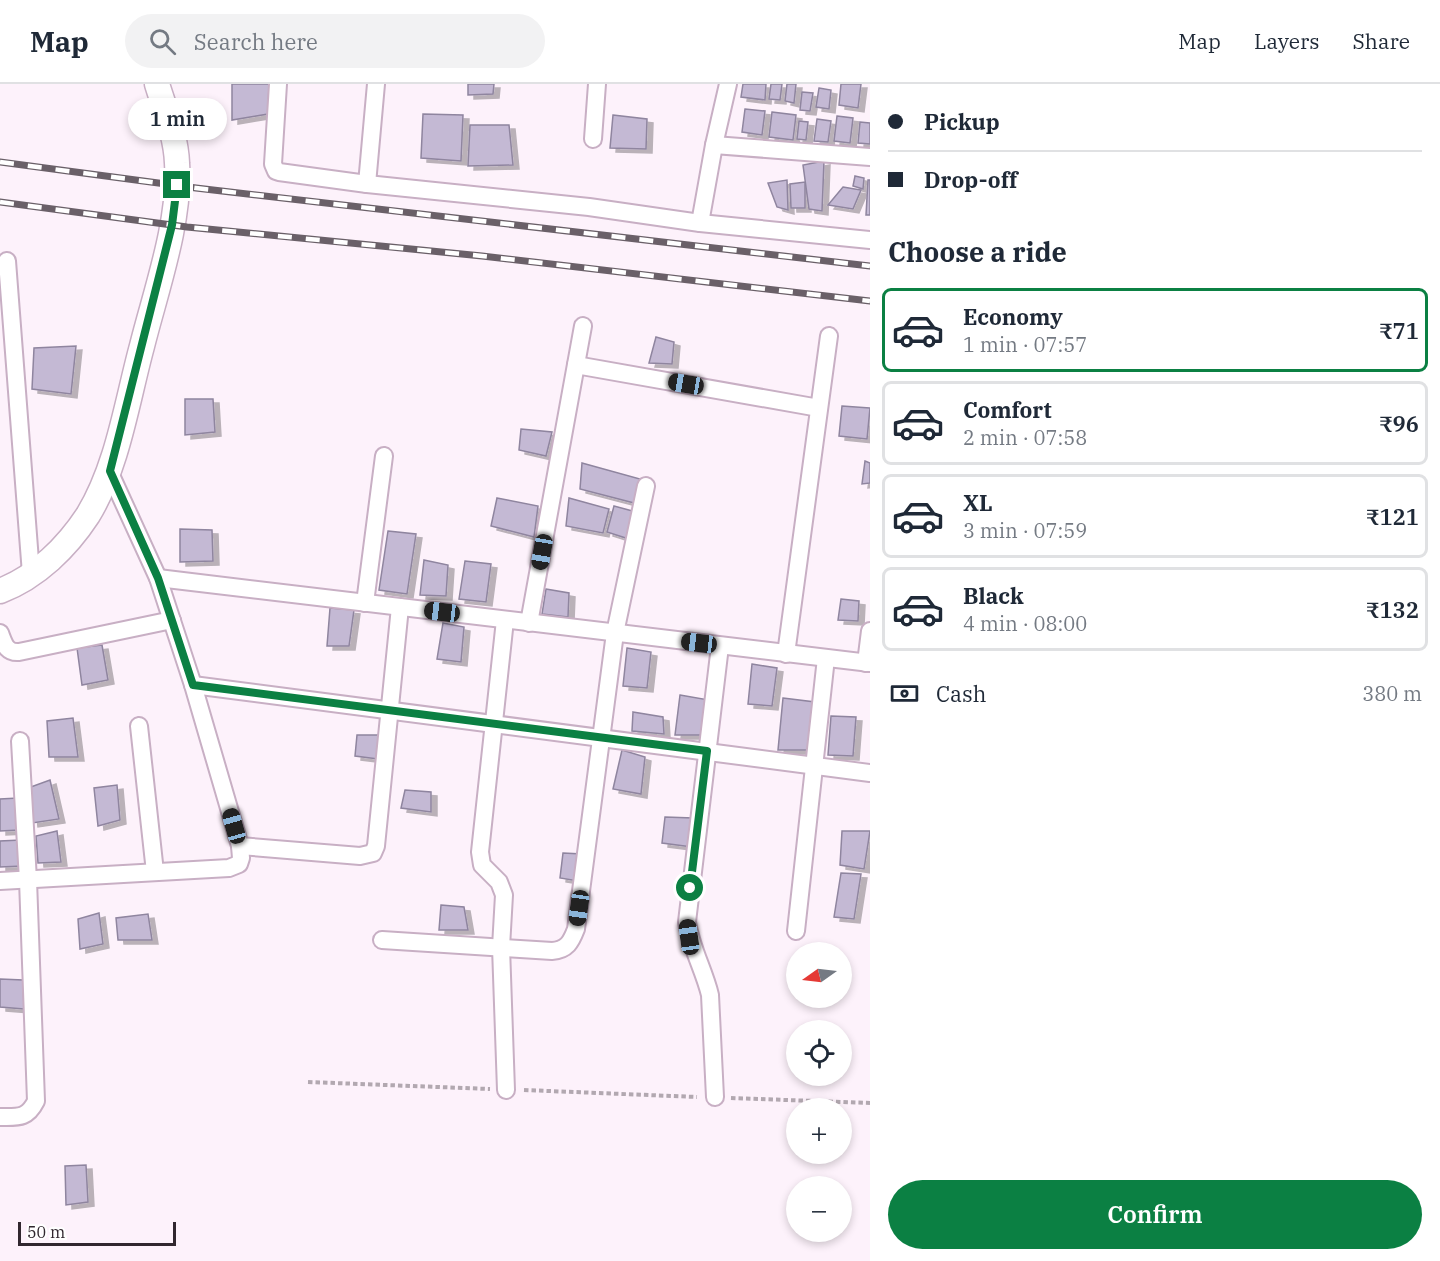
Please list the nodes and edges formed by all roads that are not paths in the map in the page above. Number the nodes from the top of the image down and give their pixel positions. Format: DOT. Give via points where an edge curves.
graph roads {
  1 [pos="157,84"];
  2 [pos="278,84"];
  3 [pos="376,84"];
  4 [pos="597,84"];
  5 [pos="728,84"];
  6 [pos="593,139"];
  7 [pos="714,145"];
  8 [pos="870,157"];
  9 [pos="367,184"];
  10 [pos="700,223"];
  11 [pos="870,240"];
  12 [pos="7,261"];
  13 [pos="583,326"];
  14 [pos="829,336"];
  15 [pos="576,365"];
  16 [pos="819,408"];
  17 [pos="384,456"];
  18 [pos="110,471"];
  19 [pos="646,486"];
  20 [pos="32,574"];
  21 [pos="158,578"];
  22 [pos="0,591"];
  23 [pos="365,603"];
  24 [pos="400,607"];
  25 [pos="172,620"];
  26 [pos="505,620"];
  27 [pos="529,623"];
  28 [pos="870,631"];
  29 [pos="0,633"];
  30 [pos="615,633"];
  31 [pos="720,646"];
  32 [pos="786,654"];
  33 [pos="826,658"];
  34 [pos="868,663"];
  35 [pos="193,685"];
  36 [pos="390,710"];
  37 [pos="495,723"];
  38 [pos="139,726"];
  39 [pos="602,738"];
  40 [pos="20,741"];
  41 [pos="707,751"];
  42 [pos="814,766"];
  43 [pos="870,773"];
  44 [pos="240,846"];
  45 [pos="155,872"];
  46 [pos="28,880"];
  47 [pos="0,882"];
  48 [pos="795,931"];
  49 [pos="382,940"];
  50 [pos="501,947"];
  51 [pos="506,1090"];
  52 [pos="715,1097"];
  53 [pos="0,1117"];
  1 -- 18 [label="main road" via="174,137 177,163 172,225"];
  2 -- 9 [label="street" via="273,164 276,171"];
  3 -- 9 [label="street"];
  4 -- 6 [label="street"];
  5 -- 7 [label="street"];
  7 -- 8 [label="street"];
  7 -- 10 [label="street"];
  9 -- 10 [label="street"];
  10 -- 11 [label="street"];
  12 -- 20 [label="street"];
  13 -- 15 [label="street"];
  14 -- 16 [label="street"];
  15 -- 16 [label="street"];
  15 -- 27 [label="street"];
  16 -- 32 [label="street"];
  17 -- 23 [label="street"];
  18 -- 20 [label="main road" via="70,539"];
  18 -- 21 [label="street"];
  19 -- 30 [label="street"];
  20 -- 22 [label="main road"];
  21 -- 23 [label="street"];
  21 -- 25 [label="street"];
  23 -- 24 [label="street"];
  24 -- 26 [label="street"];
  24 -- 36 [label="street"];
  25 -- 29 [label="street" via="19,652 9,651"];
  25 -- 35 [label="street"];
  26 -- 27 [label="street"];
  26 -- 37 [label="street"];
  27 -- 30 [label="street"];
  28 -- 34 [label="street"];
  30 -- 31 [label="street"];
  30 -- 39 [label="street"];
  31 -- 32 [label="street"];
  31 -- 41 [label="street"];
  32 -- 33 [label="street"];
  33 -- 34 [label="street"];
  33 -- 42 [label="street"];
  35 -- 36 [label="street"];
  35 -- 44 [label="street"];
  36 -- 37 [label="street"];
  36 -- 44 [label="street" via="373,853 360,856"];
  37 -- 39 [label="street"];
  37 -- 50 [label="street" via="480,852 482,865 499,882 504,895"];
  38 -- 45 [label="street"];
  39 -- 41 [label="street"];
  39 -- 50 [label="street" via="576,929 571,941 560,950"];
  40 -- 46 [label="street"];
  41 -- 42 [label="street"];
  41 -- 52 [label="street" via="687,922 710,995"];
  42 -- 43 [label="street"];
  42 -- 48 [label="street"];
  44 -- 45 [label="street" via="241,858 234,866"];
  45 -- 46 [label="street"];
  46 -- 47 [label="street"];
  46 -- 53 [label="street" via="36,1101 25,1115"];
  49 -- 50 [label="street"];
  50 -- 51 [label="street"];
}
